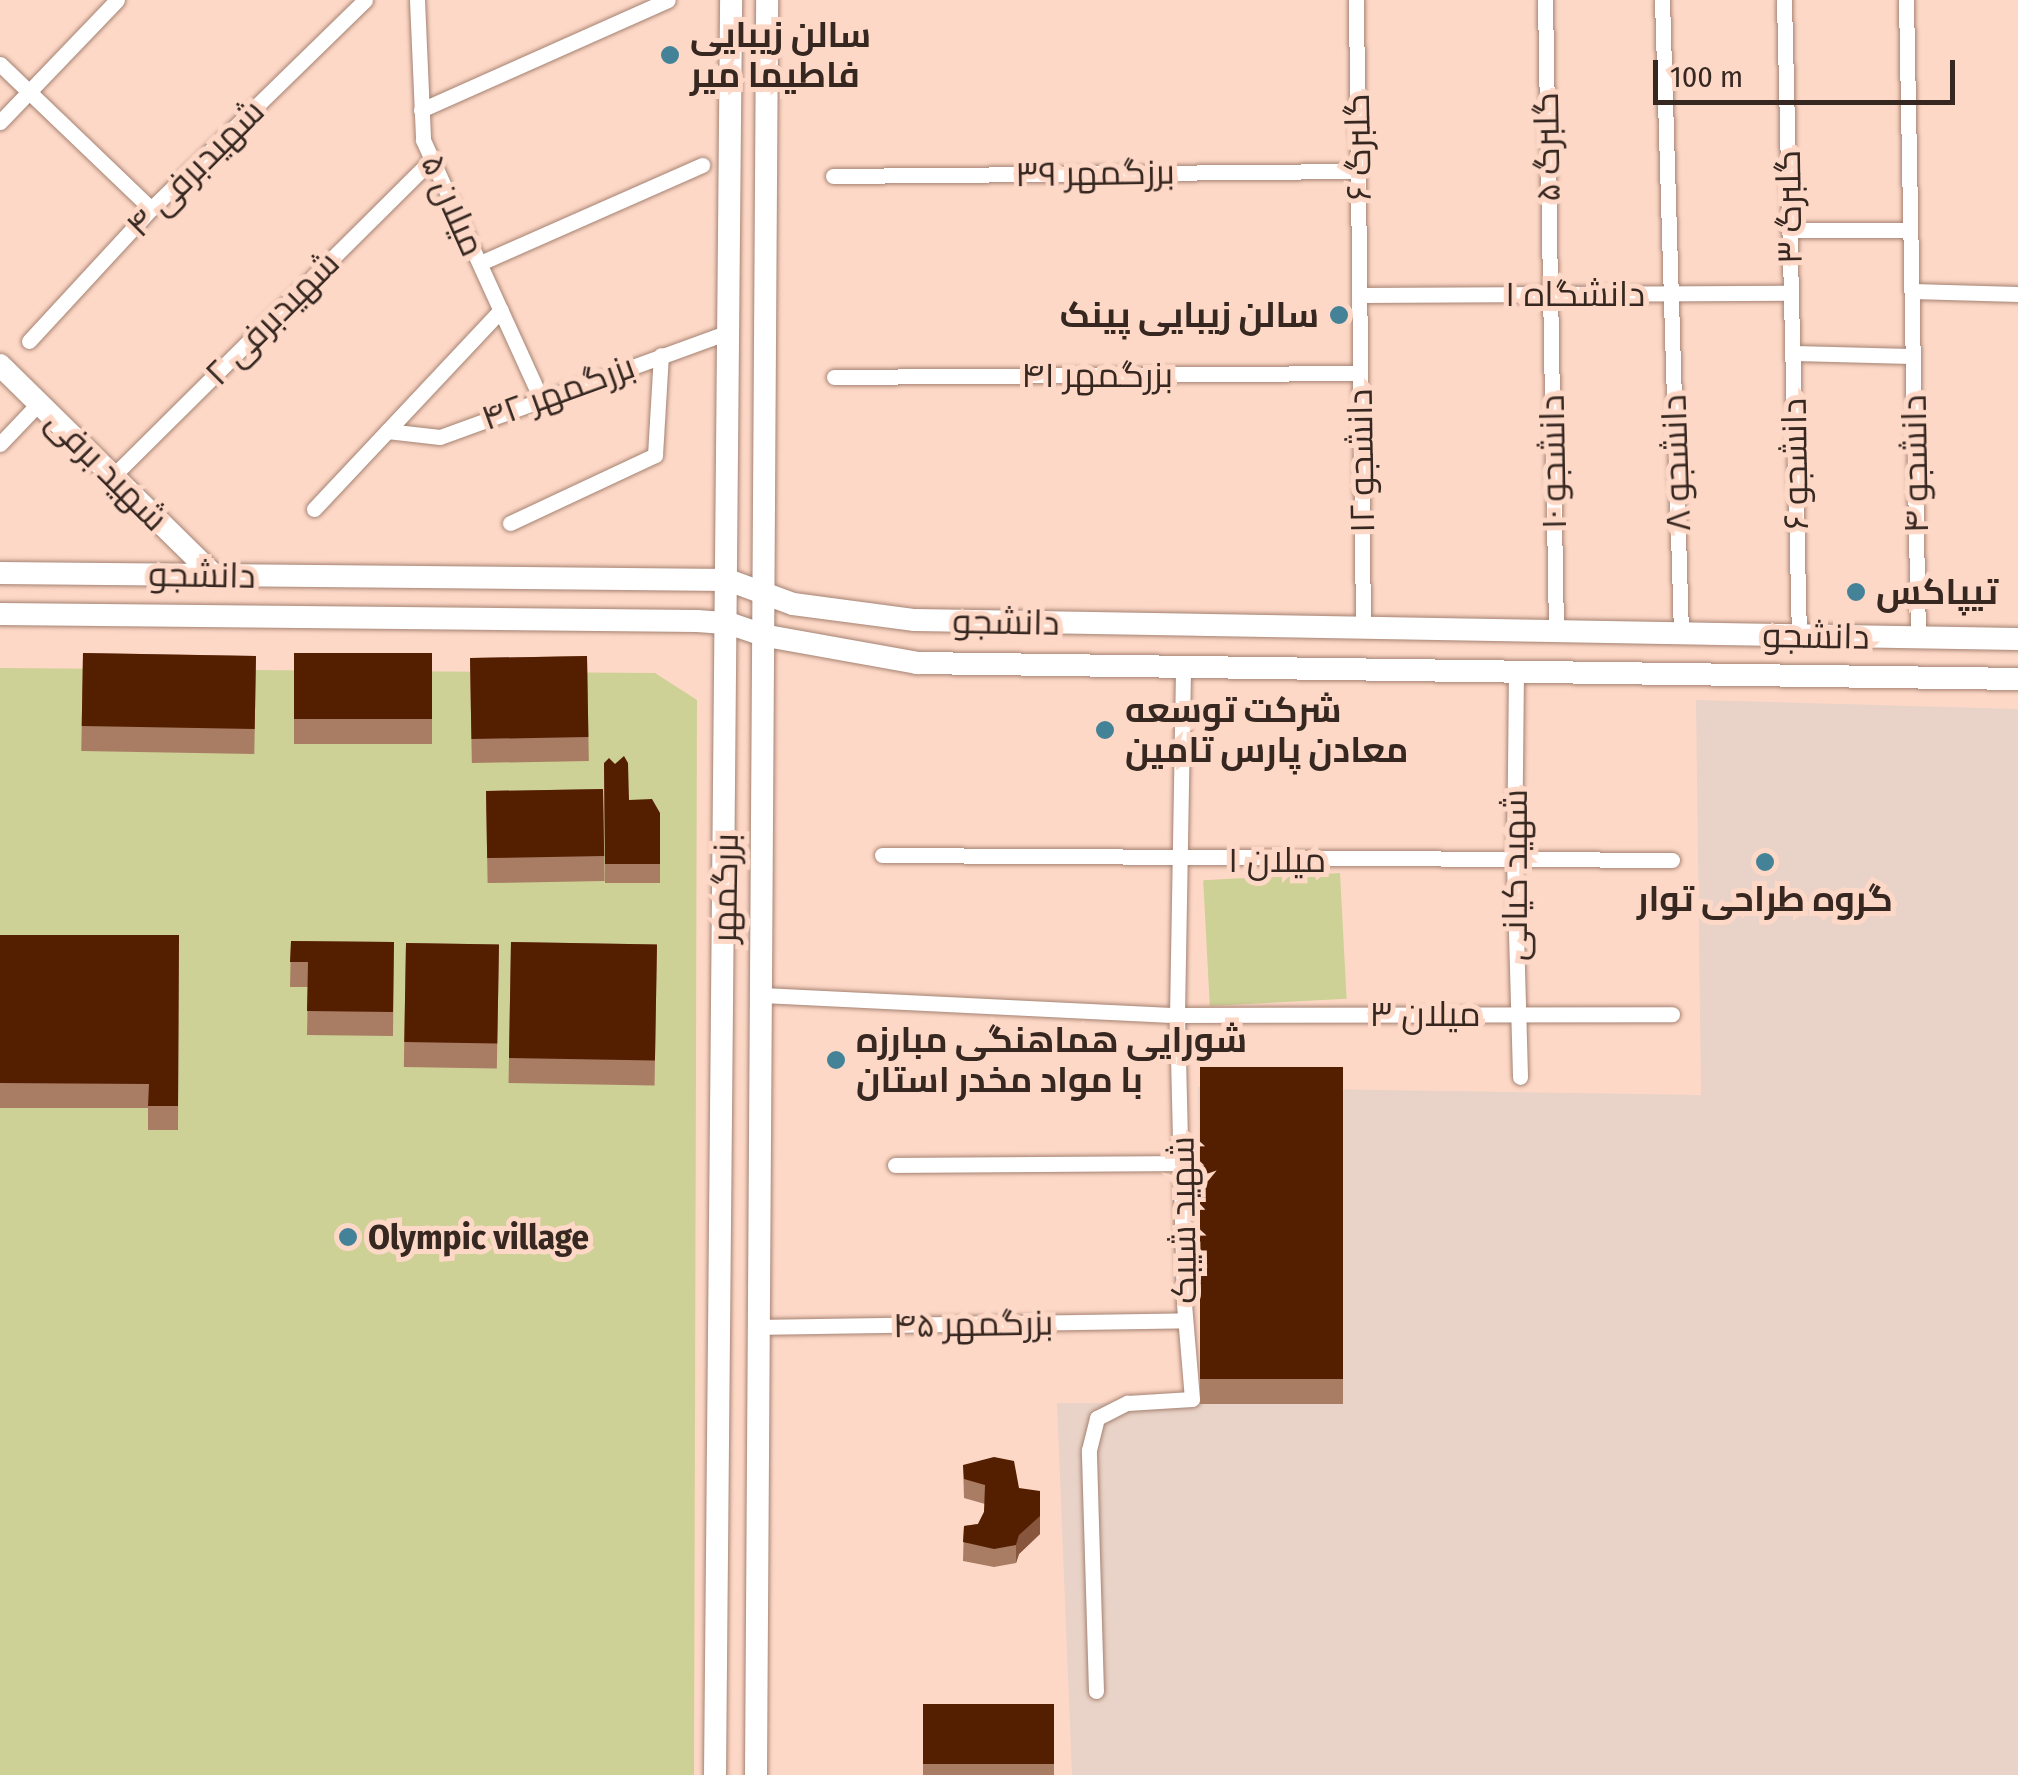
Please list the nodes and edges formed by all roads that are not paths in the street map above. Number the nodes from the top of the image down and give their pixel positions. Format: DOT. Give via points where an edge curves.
graph roads {
  1 [pos="117,0"];
  2 [pos="364,0"];
  3 [pos="417,0"];
  4 [pos="668,0"];
  5 [pos="731,0"];
  6 [pos="767,0"];
  7 [pos="1356,0"];
  8 [pos="1545,0"];
  9 [pos="1662,0"];
  10 [pos="1784,0"];
  11 [pos="1906,0"];
  12 [pos="0,64"];
  13 [pos="29,92"];
  14 [pos="421,110"];
  15 [pos="0,122"];
  16 [pos="431,160"];
  17 [pos="702,165"];
  18 [pos="1358,171"];
  19 [pos="833,176"];
  20 [pos="152,209"];
  21 [pos="1790,230"];
  22 [pos="1910,230"];
  23 [pos="480,264"];
  24 [pos="1912,291"];
  25 [pos="1671,293"];
  26 [pos="1791,293"];
  27 [pos="1359,294"];
  28 [pos="1550,294"];
  29 [pos="2018,294"];
  30 [pos="501,310"];
  31 [pos="728,332"];
  32 [pos="29,341"];
  33 [pos="1792,352"];
  34 [pos="661,355"];
  35 [pos="1912,356"];
  36 [pos="0,364"];
  37 [pos="1360,373"];
  38 [pos="834,377"];
  39 [pos="540,397"];
  40 [pos="38,402"];
  41 [pos="387,431"];
  42 [pos="0,444"];
  43 [pos="113,476"];
  44 [pos="314,510"];
  45 [pos="510,523"];
  46 [pos="0,573"];
  47 [pos="214,575"];
  48 [pos="728,580"];
  49 [pos="762,593"];
  50 [pos="0,614"];
  51 [pos="728,623"];
  52 [pos="1363,628"];
  53 [pos="1556,631"];
  54 [pos="1681,633"];
  55 [pos="762,634"];
  56 [pos="1799,635"];
  57 [pos="1918,638"];
  58 [pos="2018,639"];
  59 [pos="1183,667"];
  60 [pos="1516,672"];
  61 [pos="2018,679"];
  62 [pos="882,855"];
  63 [pos="1184,859"];
  64 [pos="1672,860"];
  65 [pos="1514,861"];
  66 [pos="762,996"];
  67 [pos="1516,1014"];
  68 [pos="1672,1014"];
  69 [pos="1178,1015"];
  70 [pos="1520,1078"];
  71 [pos="1182,1164"];
  72 [pos="895,1165"];
  73 [pos="1186,1320"];
  74 [pos="760,1327"];
  75 [pos="720,1351"];
  76 [pos="760,1354"];
  77 [pos="1096,1691"];
  78 [pos="715,1775"];
  79 [pos="756,1775"];
  1 -- 13 [label="street"];
  2 -- 20 [label="street, شهیدبرفی ۴"];
  3 -- 14 [label="street, میلان ۵"];
  4 -- 14 [label="street"];
  5 -- 31 [label="main road, بزرگمهر"];
  6 -- 49 [label="main road, بزرگمهر"];
  7 -- 18 [label="street, گلبرگ ۶"];
  8 -- 28 [label="street, گلبرگ ۵"];
  9 -- 25 [label="street, دانشجو ۸"];
  10 -- 21 [label="street, گلبرگ ۳"];
  11 -- 22 [label="street, دانشجو ۴"];
  12 -- 13 [label="street"];
  13 -- 15 [label="street"];
  13 -- 20 [label="street"];
  14 -- 16 [label="street, میلان ۵"];
  16 -- 23 [label="street, میلان ۵"];
  16 -- 43 [label="street, شهیدبرفی ۲"];
  17 -- 23 [label="street"];
  18 -- 19 [label="street, برزگمهر ۳۹"];
  18 -- 27 [label="street, گلبرگ ۶"];
  20 -- 32 [label="street, شهیدبرفی ۴"];
  21 -- 22 [label="street"];
  21 -- 26 [label="street, گلبرگ ۳"];
  22 -- 24 [label="street, دانشجو ۴"];
  23 -- 30 [label="street, میلان ۵"];
  24 -- 29 [label="street"];
  24 -- 35 [label="street, دانشجو ۴"];
  25 -- 26 [label="street, دانشگاه ۱"];
  25 -- 28 [label="street, دانشگاه ۱"];
  25 -- 54 [label="street, دانشجو ۸"];
  26 -- 33 [label="street, دانشجو ۶"];
  27 -- 28 [label="street, دانشگاه ۱"];
  27 -- 37 [label="street, دانشجو ۱۲"];
  28 -- 53 [label="street, دانشجو ۱۰"];
  30 -- 39 [label="street, میلان ۵"];
  30 -- 41 [label="street"];
  31 -- 34 [label="street, بزرگمهر ۴۲"];
  31 -- 48 [label="main road, بزرگمهر"];
  33 -- 35 [label="street"];
  33 -- 56 [label="street, دانشجو ۶"];
  34 -- 39 [label="street, بزرگمهر ۴۲"];
  34 -- 45 [label="street" via="656,455"];
  35 -- 57 [label="street, دانشجو ۴"];
  36 -- 40 [label="main road, شهید برفی"];
  37 -- 38 [label="street, بزرگمهر ۴۱"];
  37 -- 52 [label="street, دانشجو ۱۲"];
  39 -- 41 [label="street, بزرگمهر ۴۲" via="440,437"];
  40 -- 42 [label="street"];
  40 -- 43 [label="main road, شهید برفی"];
  41 -- 44 [label="street"];
  43 -- 47 [label="main road, شهید برفی"];
  46 -- 47 [label="main road, دانشجو"];
  47 -- 48 [label="main road, دانشجو"];
  48 -- 49 [label="main road, دانشجو"];
  48 -- 51 [label="main road, بزرگمهر"];
  49 -- 52 [label="main road, دانشجو" via="792,604 916,620"];
  49 -- 55 [label="main road, بزرگمهر"];
  50 -- 51 [label="main road, دانشجو"];
  51 -- 55 [label="main road, دانشجو"];
  51 -- 75 [label="main road, بزرگمهر"];
  52 -- 53 [label="main road, دانشجو"];
  53 -- 54 [label="main road, دانشجو"];
  54 -- 56 [label="main road, دانشجو"];
  55 -- 59 [label="main road, دانشجو" via="918,663"];
  55 -- 66 [label="main road, بزرگمهر"];
  56 -- 57 [label="main road, دانشجو"];
  57 -- 58 [label="main road, دانشجو"];
  59 -- 60 [label="main road, دانشجو"];
  59 -- 63 [label="street, شهید شیبک"];
  60 -- 61 [label="main road, دانشجو"];
  60 -- 65 [label="street, شهید کیانی"];
  62 -- 63 [label="street, میلان ۱"];
  63 -- 65 [label="street, میلان ۱"];
  63 -- 69 [label="street, شهید شیبک"];
  64 -- 65 [label="street, میلان ۱"];
  65 -- 67 [label="street, شهید کیانی"];
  66 -- 69 [label="street, میلان ۳"];
  66 -- 74 [label="main road, بزرگمهر"];
  67 -- 68 [label="street, میلان ۳"];
  67 -- 69 [label="street, میلان ۳"];
  67 -- 70 [label="street, شهید کیانی"];
  69 -- 71 [label="street, شهید شیبک"];
  71 -- 72 [label="street"];
  71 -- 73 [label="street, شهید شیبک"];
  73 -- 74 [label="street, بزرگمهر ۴۵"];
  73 -- 77 [label="street, شهید شیبک" via="1192,1399 1126,1403 1096,1418 1088,1450"];
  74 -- 76 [label="main road, بزرگمهر"];
  75 -- 76 [label="main road"];
  75 -- 78 [label="main road, بزرگمهر"];
  76 -- 79 [label="main road, بزرگمهر"];
}
